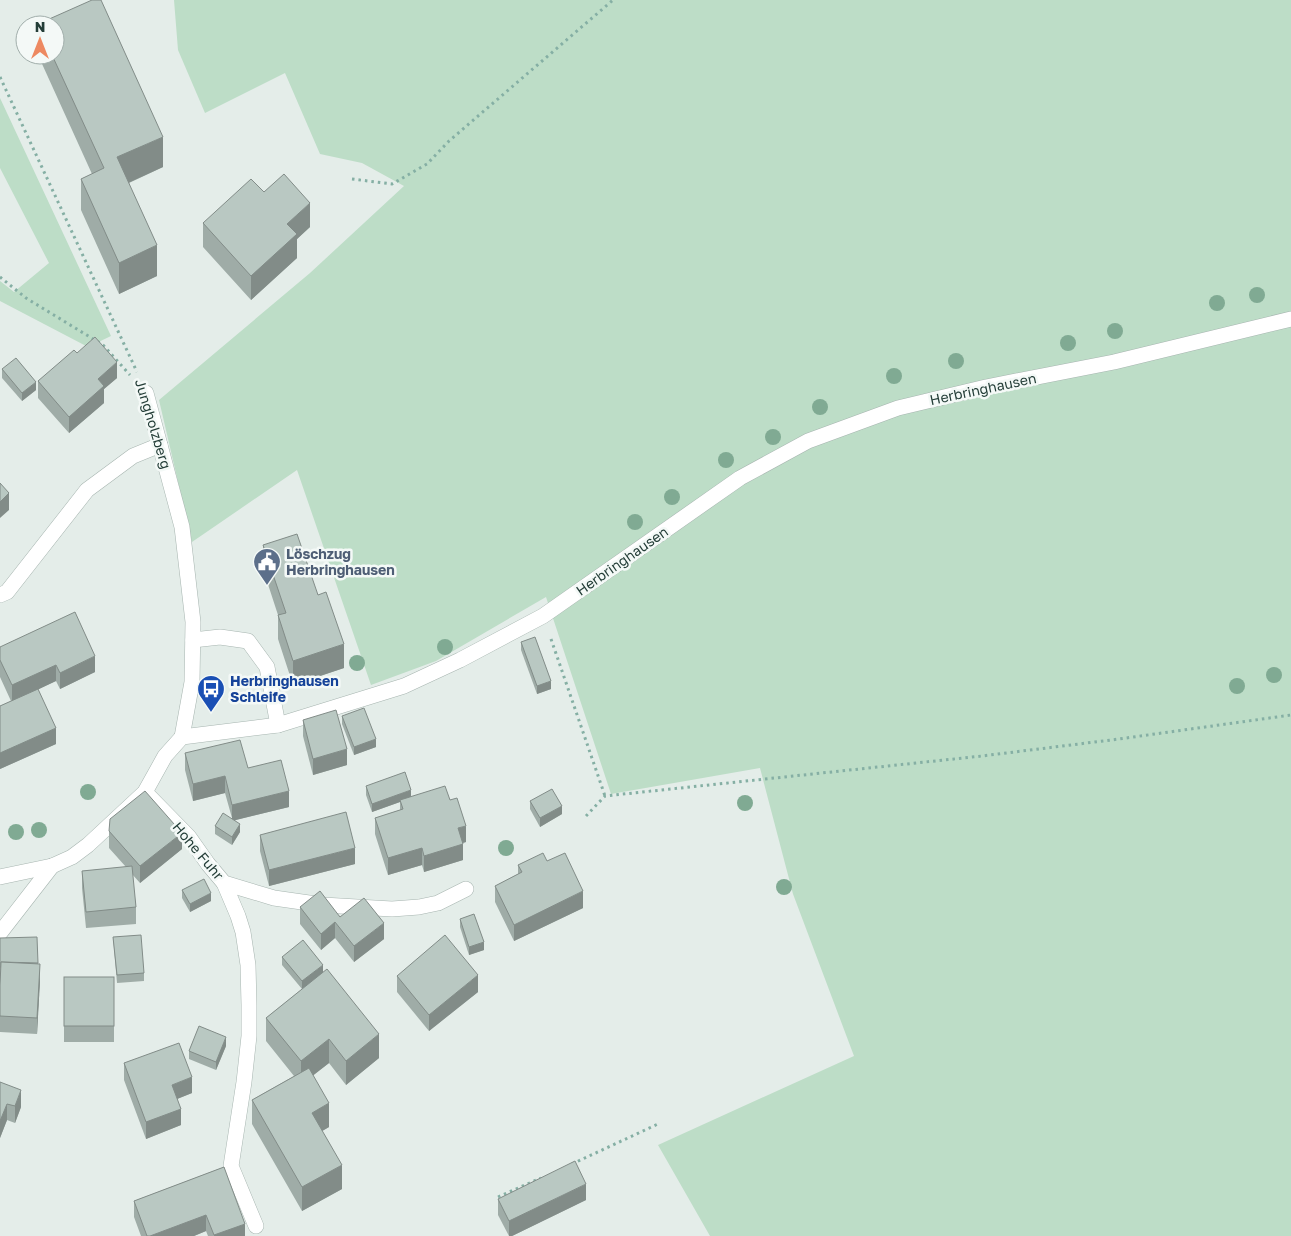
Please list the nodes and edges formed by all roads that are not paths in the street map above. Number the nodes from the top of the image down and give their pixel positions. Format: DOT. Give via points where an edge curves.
graph roads {
  1 [pos="1291,319"];
  2 [pos="146,393"];
  3 [pos="160,445"];
  4 [pos="0,595"];
  5 [pos="193,640"];
  6 [pos="278,725"];
  7 [pos="182,737"];
  8 [pos="145,792"];
  9 [pos="52,866"];
  10 [pos="0,877"];
  11 [pos="224,883"];
  12 [pos="466,889"];
  13 [pos="0,933"];
  14 [pos="256,1226"];
  1 -- 6 [label="street, Herbringhausen" via="1114,362 898,408 808,441 740,478 543,616 404,686"];
  2 -- 3 [label="street, Jungholzberg"];
  3 -- 4 [label="street" via="133,456 87,490 7,592"];
  3 -- 5 [label="street, Jungholzberg" via="182,527"];
  5 -- 6 [label="street" via="220,637 248,641 267,667"];
  5 -- 7 [label="street, Jungholzberg" via="192,682"];
  6 -- 7 [label="street, Herbringhausen"];
  7 -- 8 [label="street" via="165,756"];
  8 -- 9 [label="street" via="88,845"];
  8 -- 11 [label="street, Hohe Fuhr" via="189,837"];
  9 -- 10 [label="street"];
  9 -- 13 [label="street"];
  11 -- 12 [label="street, Hohe Fuhr" via="274,898 392,909 438,904"];
  11 -- 14 [label="street" via="243,932 249,981 249,1036 231,1166"];
}
